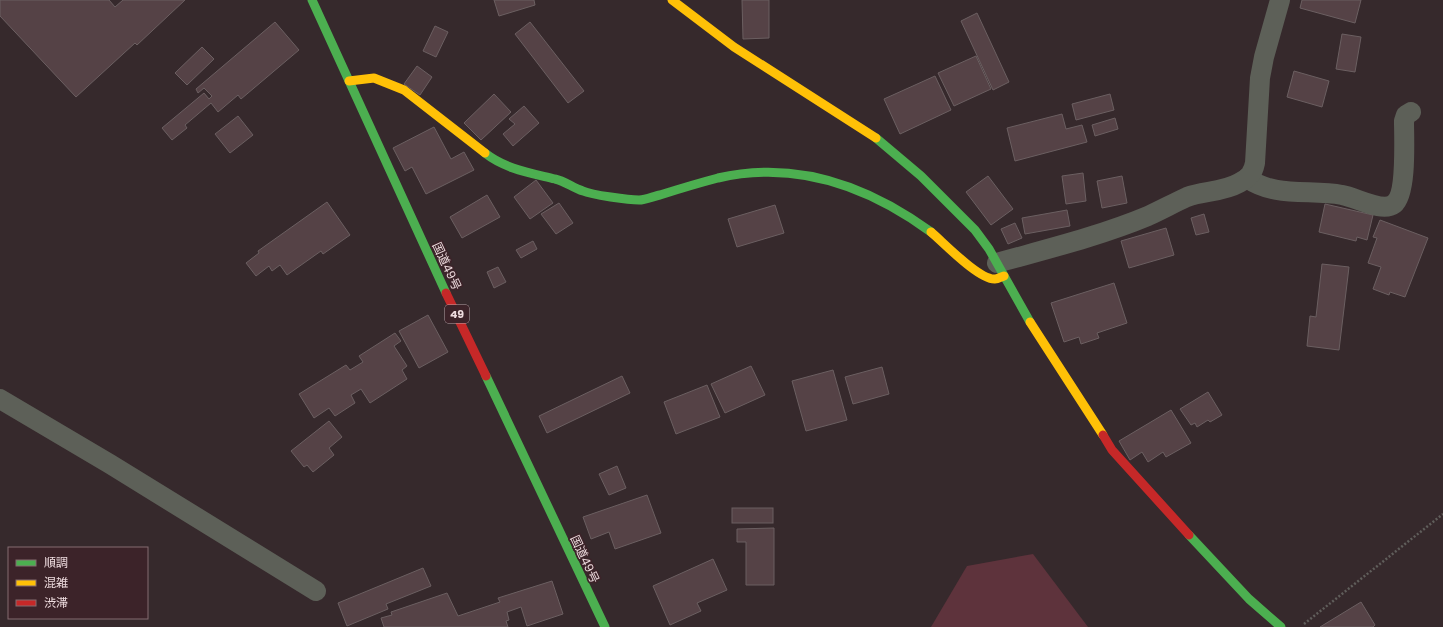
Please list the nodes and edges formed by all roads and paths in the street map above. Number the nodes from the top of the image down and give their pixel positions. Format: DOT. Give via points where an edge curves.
graph roads {
  1 [pos="312,0"];
  2 [pos="672,0"];
  3 [pos="1280,0"];
  4 [pos="349,81"];
  5 [pos="1411,112"];
  6 [pos="1247,178"];
  7 [pos="1000,270"];
  8 [pos="0,399"];
  9 [pos="1443,514"];
  10 [pos="316,591"];
  11 [pos="605,627"];
  12 [pos="1281,627"];
  13 [pos="1300,627"];
  1 -- 4 [label="main road, 国道49号 / 49"];
  2 -- 7 [label="main road" via="734,47 882,142 921,176 975,230"];
  3 -- 6 [label="street" via="1260,78 1255,163 1253,172"];
  4 -- 7 [label="main road" via="374,78 404,90 492,160 508,167 560,180 584,192 640,200 720,178 772,172 799,173 870,195 915,220 933,233 957,257 988,277 994,279"];
  4 -- 11 [label="main road, 国道49号 / 49" via="423,244"];
  5 -- 6 [label="street" via="1406,115 1404,121 1400,196 1394,204 1387,207 1378,207 1341,194 1273,190"];
  6 -- 7 [label="street" via="1232,187 1184,198 1148,216"];
  7 -- 12 [label="main road" via="1032,326 1112,450 1219,568"];
  8 -- 10 [label="street"];
  9 -- 13 [label="path"];
}
